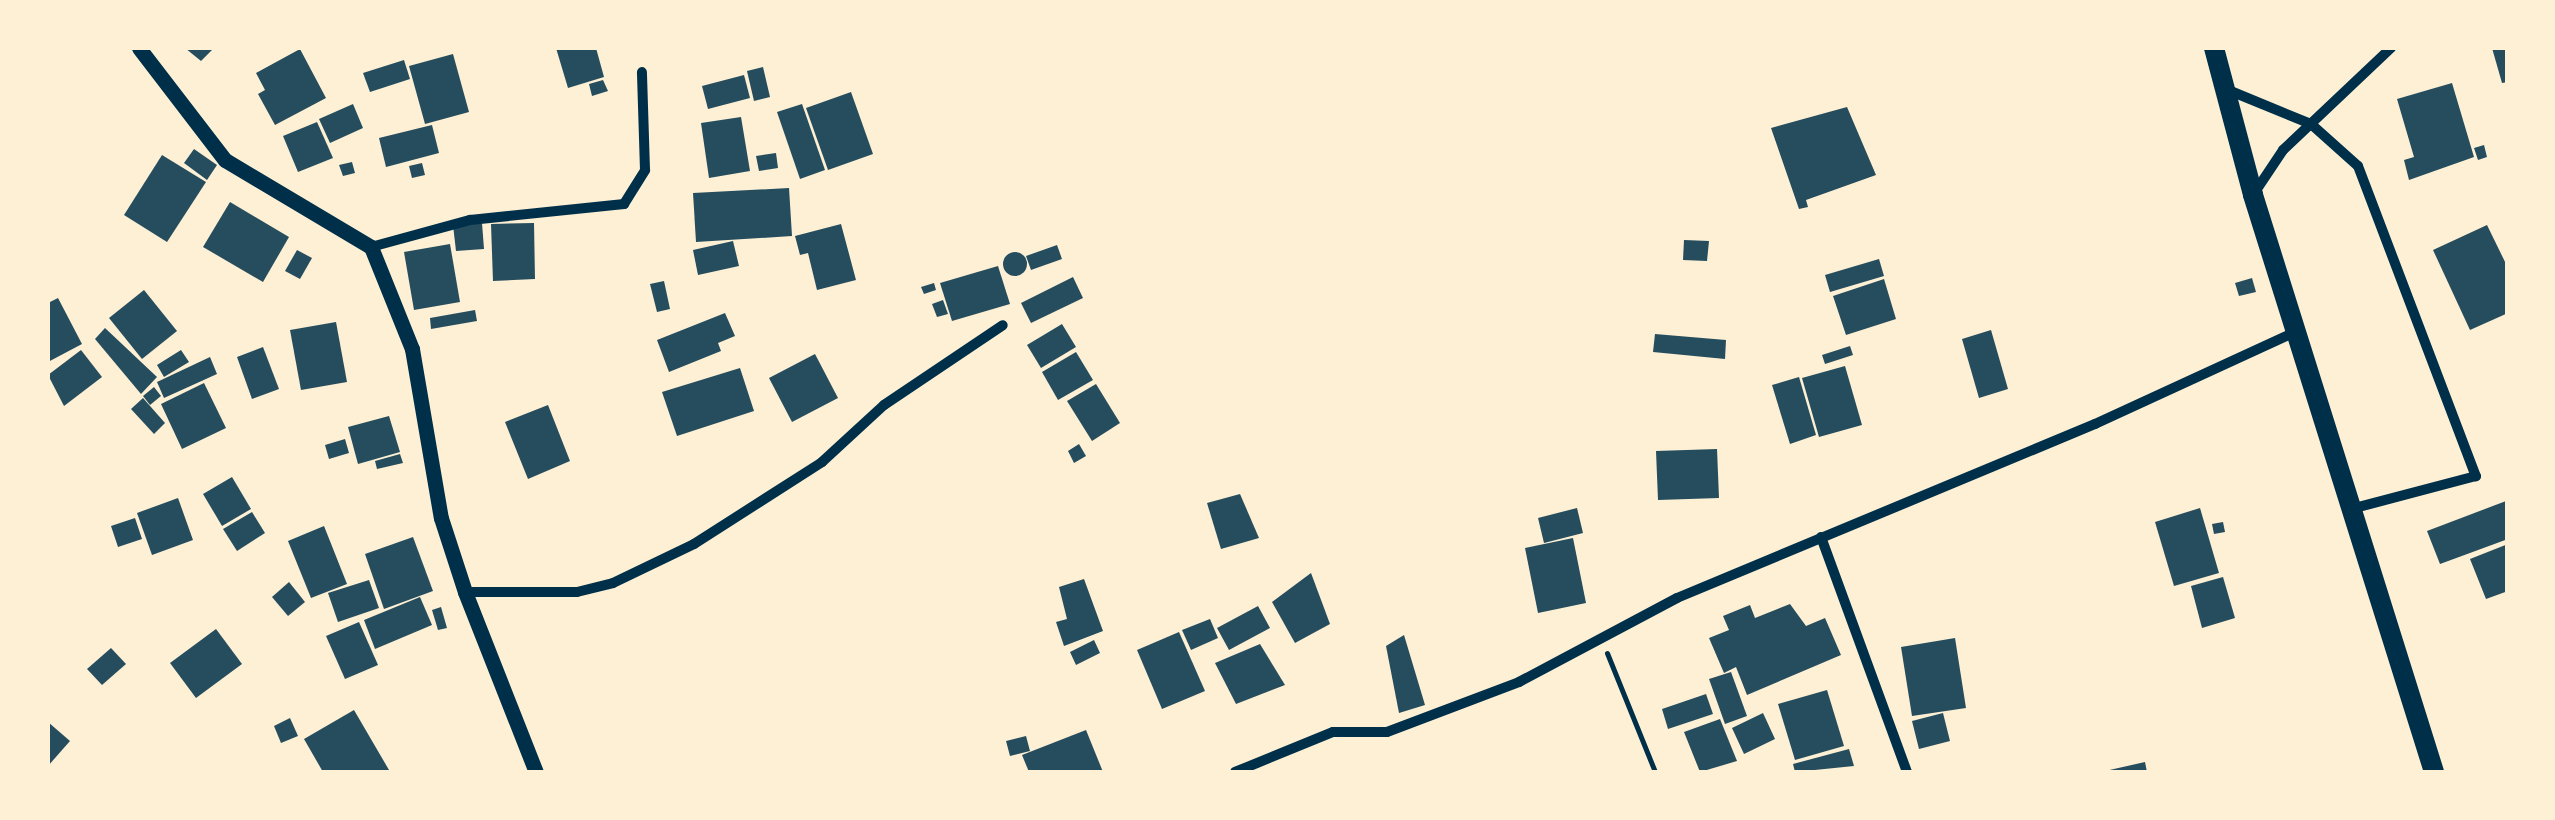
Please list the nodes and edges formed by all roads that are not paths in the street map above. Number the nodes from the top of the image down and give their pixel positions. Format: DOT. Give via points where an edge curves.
graph roads {
  1 [pos="139,48"];
  2 [pos="2214,48"];
  3 [pos="2390,48"];
  4 [pos="642,72"];
  5 [pos="2222,88"];
  6 [pos="2311,124"];
  7 [pos="2253,195"];
  8 [pos="371,247"];
  9 [pos="1003,326"];
  10 [pos="2295,332"];
  11 [pos="2355,508"];
  12 [pos="1821,537"];
  13 [pos="465,592"];
  14 [pos="536,772"];
  15 [pos="1235,772"];
  16 [pos="1907,772"];
  17 [pos="2434,772"];
  1 -- 8 [label="street" via="226,160"];
  2 -- 5 [label="highway"];
  3 -- 6 [label="street"];
  4 -- 8 [label="street" via="644,170 624,204 470,220"];
  5 -- 6 [label="street"];
  5 -- 7 [label="highway"];
  6 -- 7 [label="street"];
  6 -- 11 [label="street" via="2358,166 2476,476"];
  7 -- 10 [label="highway"];
  8 -- 13 [label="street" via="412,349 441,518"];
  9 -- 13 [label="street" via="884,406 822,462 694,544 613,583 577,592"];
  10 -- 11 [label="highway"];
  10 -- 12 [label="street" via="2096,424"];
  11 -- 17 [label="highway"];
  12 -- 15 [label="street" via="1519,682 1420,722 1373,734 1333,732"];
  12 -- 16 [label="street"];
  13 -- 14 [label="street"];
}
